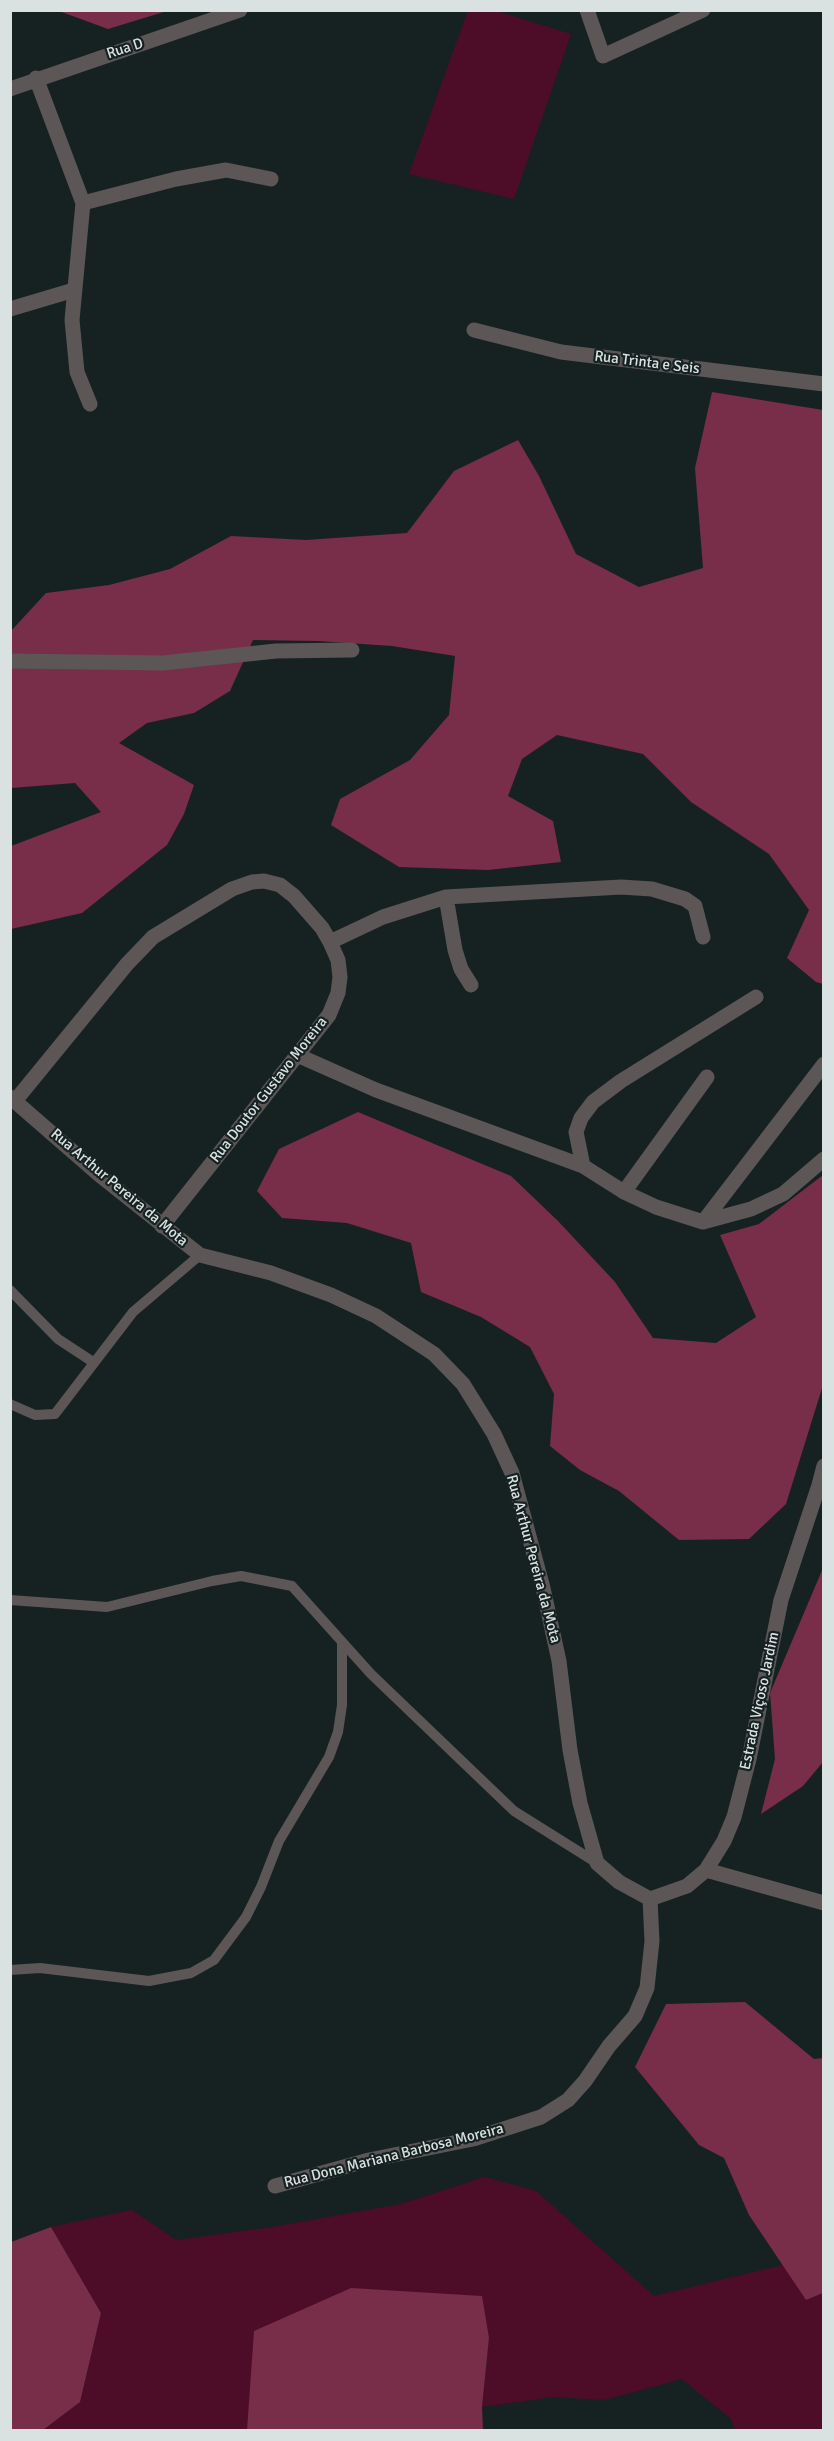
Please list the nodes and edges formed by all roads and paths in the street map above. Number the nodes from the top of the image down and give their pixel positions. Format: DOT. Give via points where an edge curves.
graph roads {
  1 [pos="240,10"];
  2 [pos="587,10"];
  3 [pos="703,10"];
  4 [pos="36,78"];
  5 [pos="10,88"];
  6 [pos="271,179"];
  7 [pos="83,203"];
  8 [pos="74,290"];
  9 [pos="10,309"];
  10 [pos="474,330"];
  11 [pos="824,384"];
  12 [pos="90,404"];
  13 [pos="352,650"];
  14 [pos="10,661"];
  15 [pos="446,897"];
  16 [pos="703,937"];
  17 [pos="330,942"];
  18 [pos="471,985"];
  19 [pos="756,997"];
  20 [pos="297,1055"];
  21 [pos="824,1064"];
  22 [pos="707,1077"];
  23 [pos="13,1099"];
  24 [pos="824,1159"];
  25 [pos="583,1166"];
  26 [pos="624,1192"];
  27 [pos="703,1222"];
  28 [pos="162,1226"];
  29 [pos="200,1255"];
  30 [pos="10,1290"];
  31 [pos="93,1362"];
  32 [pos="10,1404"];
  33 [pos="824,1466"];
  34 [pos="10,1600"];
  35 [pos="342,1642"];
  36 [pos="597,1863"];
  37 [pos="705,1870"];
  38 [pos="650,1899"];
  39 [pos="824,1903"];
  40 [pos="10,1970"];
  41 [pos="275,2186"];
  1 -- 4 [label="street, Rua D"];
  2 -- 3 [label="street" via="603,56"];
  4 -- 5 [label="street, Rua D"];
  4 -- 7 [label="street"];
  6 -- 7 [label="street" via="226,170"];
  7 -- 8 [label="street"];
  8 -- 9 [label="street"];
  8 -- 12 [label="street" via="72,320 77,372"];
  10 -- 11 [label="street, Rua Trinta e Seis" via="561,352"];
  13 -- 14 [label="street" via="276,651 164,663"];
  15 -- 16 [label="street" via="587,888 652,889 671,893 695,906"];
  15 -- 17 [label="street" via="383,917"];
  15 -- 18 [label="street" via="455,950"];
  17 -- 20 [label="street, Rua Doutor Gustavo Moreira" via="338,960 338,993 329,1015"];
  17 -- 23 [label="street, Rua Doutor Gustavo Moreira" via="294,896 280,885 264,880 232,889 153,937"];
  19 -- 25 [label="street" via="593,1102 576,1132"];
  20 -- 25 [label="street" via="376,1090"];
  20 -- 28 [label="street, Rua Doutor Gustavo Moreira"];
  21 -- 27 [label="street"];
  22 -- 26 [label="street"];
  23 -- 28 [label="street, Rua Arthur Pereira da Mota"];
  24 -- 27 [label="street" via="783,1194 751,1209"];
  25 -- 26 [label="street"];
  26 -- 27 [label="street" via="656,1208"];
  28 -- 29 [label="street, Rua Arthur Pereira da Mota"];
  29 -- 31 [label="lane" via="133,1312"];
  29 -- 36 [label="street, Rua Arthur Pereira da Mota" via="271,1273 376,1316 434,1354 463,1384 494,1434 512,1473 560,1662 574,1771"];
  30 -- 31 [label="lane" via="58,1339"];
  31 -- 32 [label="lane" via="55,1414 35,1415"];
  33 -- 37 [label="street, Estrada Viçoso Jardim" via="781,1600 734,1817"];
  34 -- 35 [label="lane" via="107,1607 241,1576 292,1586"];
  35 -- 36 [label="lane" via="370,1674 514,1811"];
  35 -- 40 [label="lane" via="342,1705 329,1757 279,1841 246,1917 214,1960 191,1973 149,1981 40,1968"];
  36 -- 38 [label="street" via="619,1882"];
  37 -- 38 [label="street, Estrada Viçoso Jardim" via="687,1886"];
  37 -- 39 [label="street"];
  38 -- 41 [label="street, Rua Dona Mariana Barbosa Moreira" via="652,1941 646,1988 635,2016 568,2100 541,2117 473,2139 369,2160"];
}
